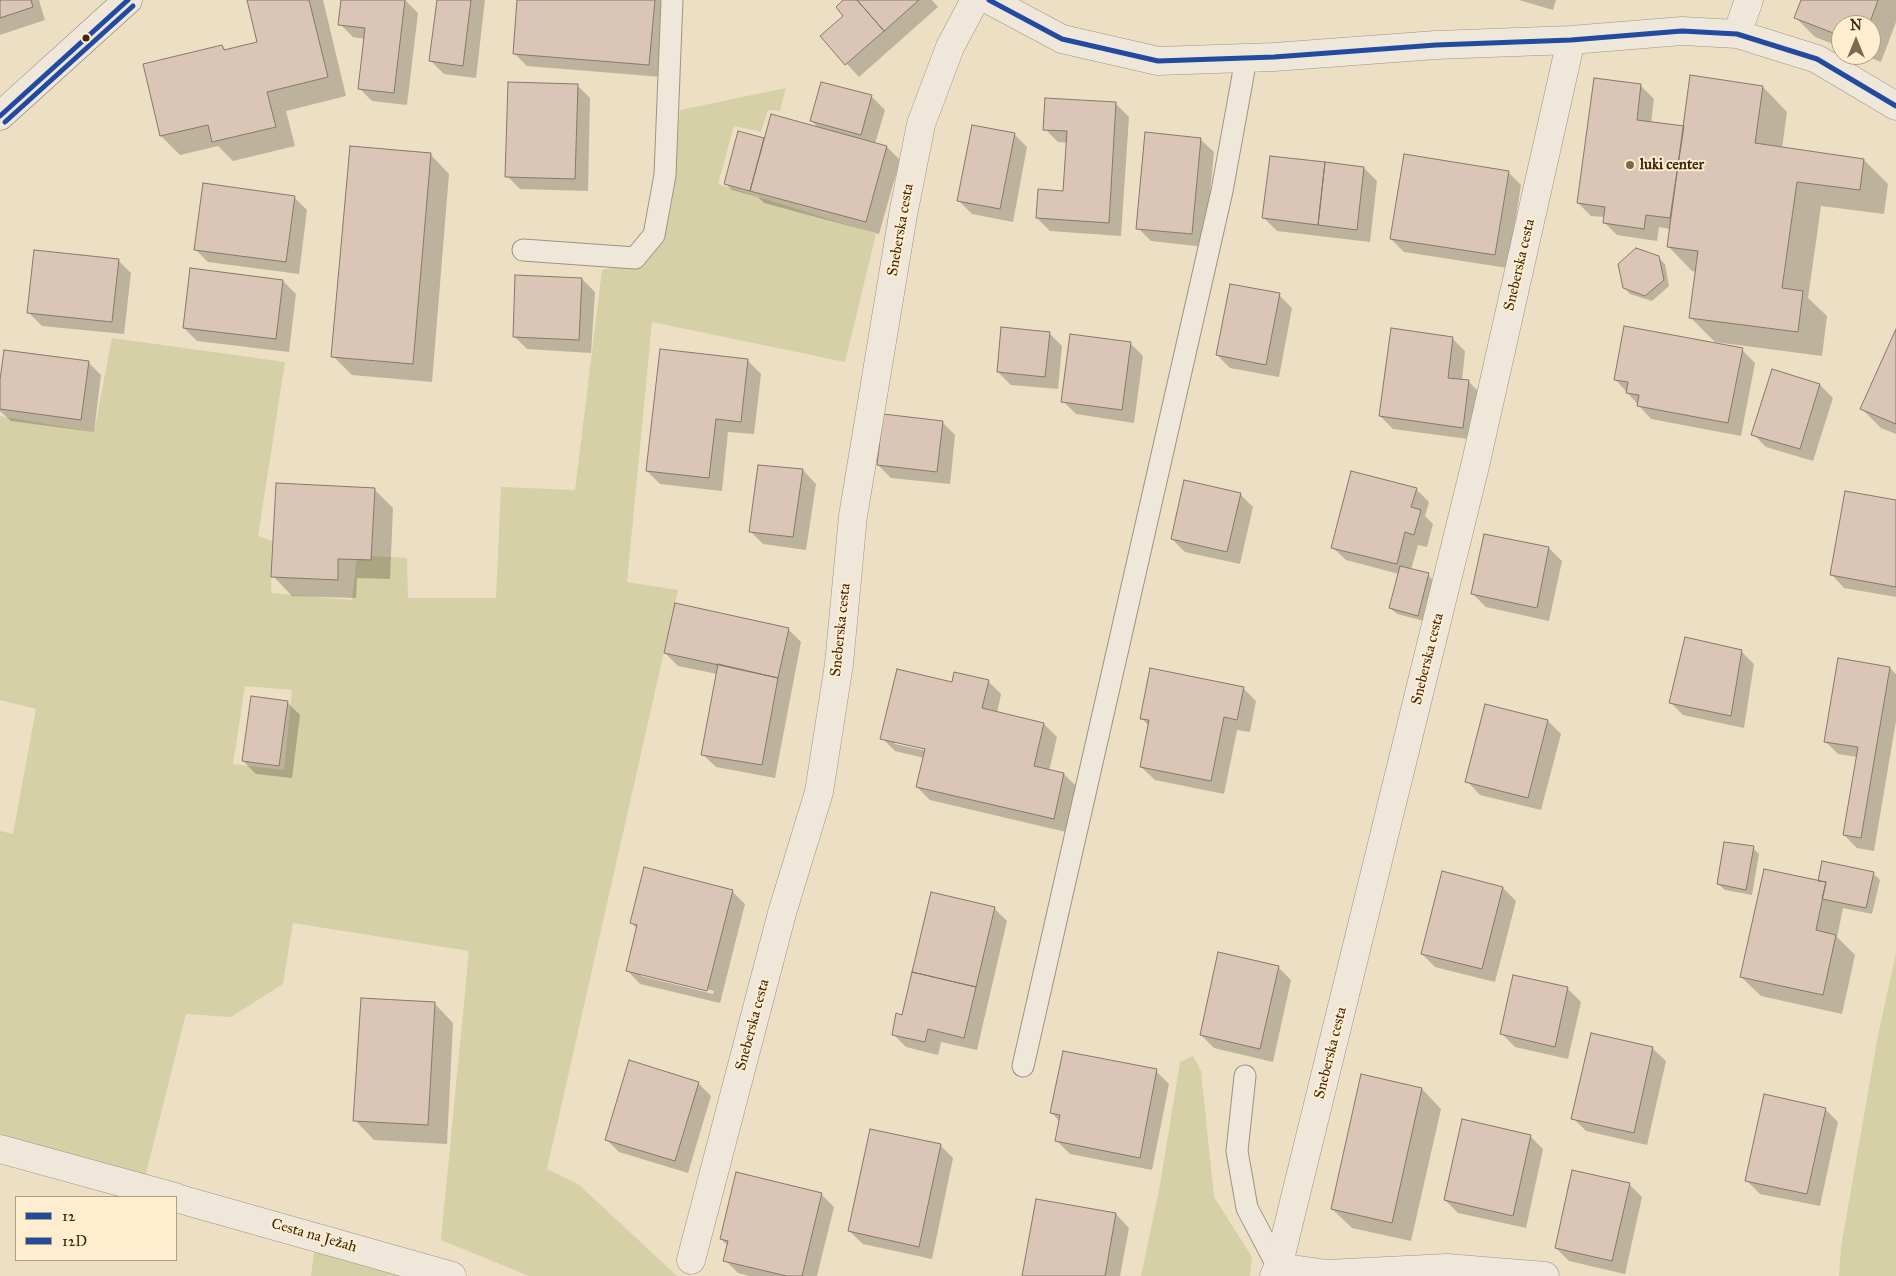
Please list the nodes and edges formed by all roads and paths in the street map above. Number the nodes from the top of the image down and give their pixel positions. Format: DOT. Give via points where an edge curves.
graph roads {
  1 [pos="128,0"];
  2 [pos="672,0"];
  3 [pos="975,0"];
  4 [pos="990,0"];
  5 [pos="1749,0"];
  6 [pos="1029,9"];
  7 [pos="1737,34"];
  8 [pos="1571,40"];
  9 [pos="1246,59"];
  10 [pos="1896,106"];
  11 [pos="0,116"];
  12 [pos="523,250"];
  13 [pos="1023,1066"];
  14 [pos="1244,1076"];
  15 [pos="0,1149"];
  16 [pos="172,1196"];
  17 [pos="178,1198"];
  18 [pos="691,1260"];
  19 [pos="1276,1272"];
  20 [pos="452,1276"];
  21 [pos="1545,1276"];
  1 -- 11 [label="street"];
  2 -- 12 [label="lane" via="665,175 654,235 635,258"];
  3 -- 18 [label="street, Sneberska cesta" via="950,47 921,124 853,516 839,664 819,792 780,923"];
  4 -- 6 [label="street"];
  5 -- 7 [label="street"];
  6 -- 9 [label="street" via="1062,38 1158,61"];
  7 -- 8 [label="street" via="1682,31"];
  7 -- 10 [label="street" via="1817,59"];
  8 -- 9 [label="street" via="1436,45"];
  8 -- 19 [label="street, Sneberska cesta" via="1475,466"];
  9 -- 13 [label="lane" via="1220,201"];
  14 -- 19 [label="lane" via="1237,1151 1247,1208"];
  15 -- 16 [label="street, Cesta na Ježah"];
  17 -- 20 [label="street, Cesta na Ježah"];
  19 -- 21 [label="street" via="1327,1274 1447,1268"];
}
